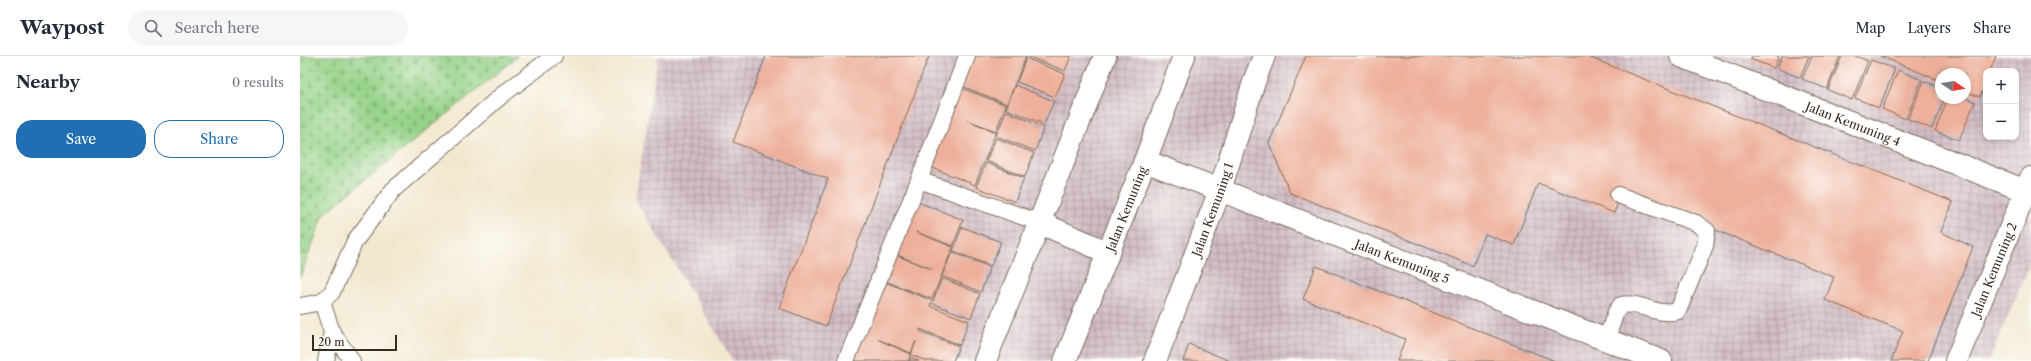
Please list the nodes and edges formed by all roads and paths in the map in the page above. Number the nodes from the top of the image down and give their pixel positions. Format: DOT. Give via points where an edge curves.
graph roads {
  1 [pos="554,56"];
  2 [pos="967,56"];
  3 [pos="1105,56"];
  4 [pos="1184,56"];
  5 [pos="1264,56"];
  6 [pos="1681,56"];
  7 [pos="1145,161"];
  8 [pos="919,180"];
  9 [pos="2028,184"];
  10 [pos="1220,190"];
  11 [pos="1618,195"];
  12 [pos="1038,222"];
  13 [pos="1107,252"];
  14 [pos="322,302"];
  15 [pos="300,306"];
  16 [pos="332,332"];
  17 [pos="1606,340"];
  18 [pos="326,361"];
  19 [pos="352,361"];
  20 [pos="846,361"];
  21 [pos="985,361"];
  22 [pos="1065,361"];
  23 [pos="1155,361"];
  24 [pos="1661,361"];
  25 [pos="1956,361"];
  1 -- 14 [label="lane" via="502,95 393,190 355,242 332,292"];
  2 -- 8 [label="lane"];
  3 -- 12 [label="street"];
  4 -- 7 [label="street, Jalan Kemuning"];
  5 -- 10 [label="street, Jalan Kemuning 1"];
  6 -- 9 [label="street, Jalan Kemuning 4"];
  7 -- 10 [label="street, Jalan Kemuning 5"];
  7 -- 13 [label="street, Jalan Kemuning"];
  8 -- 12 [label="lane"];
  8 -- 20 [label="lane"];
  9 -- 25 [label="street, Jalan Kemuning 2"];
  10 -- 17 [label="street, Jalan Kemuning 5"];
  10 -- 23 [label="street, Jalan Kemuning 1"];
  11 -- 17 [label="lane" via="1696,223 1707,231 1704,246 1678,311 1667,314 1630,304 1620,305"];
  12 -- 13 [label="street"];
  12 -- 21 [label="street"];
  13 -- 22 [label="street, Jalan Kemuning"];
  14 -- 15 [label="lane"];
  14 -- 16 [label="lane"];
  16 -- 18 [label="lane"];
  16 -- 19 [label="lane"];
  17 -- 24 [label="street, Jalan Kemuning 5"];
}
